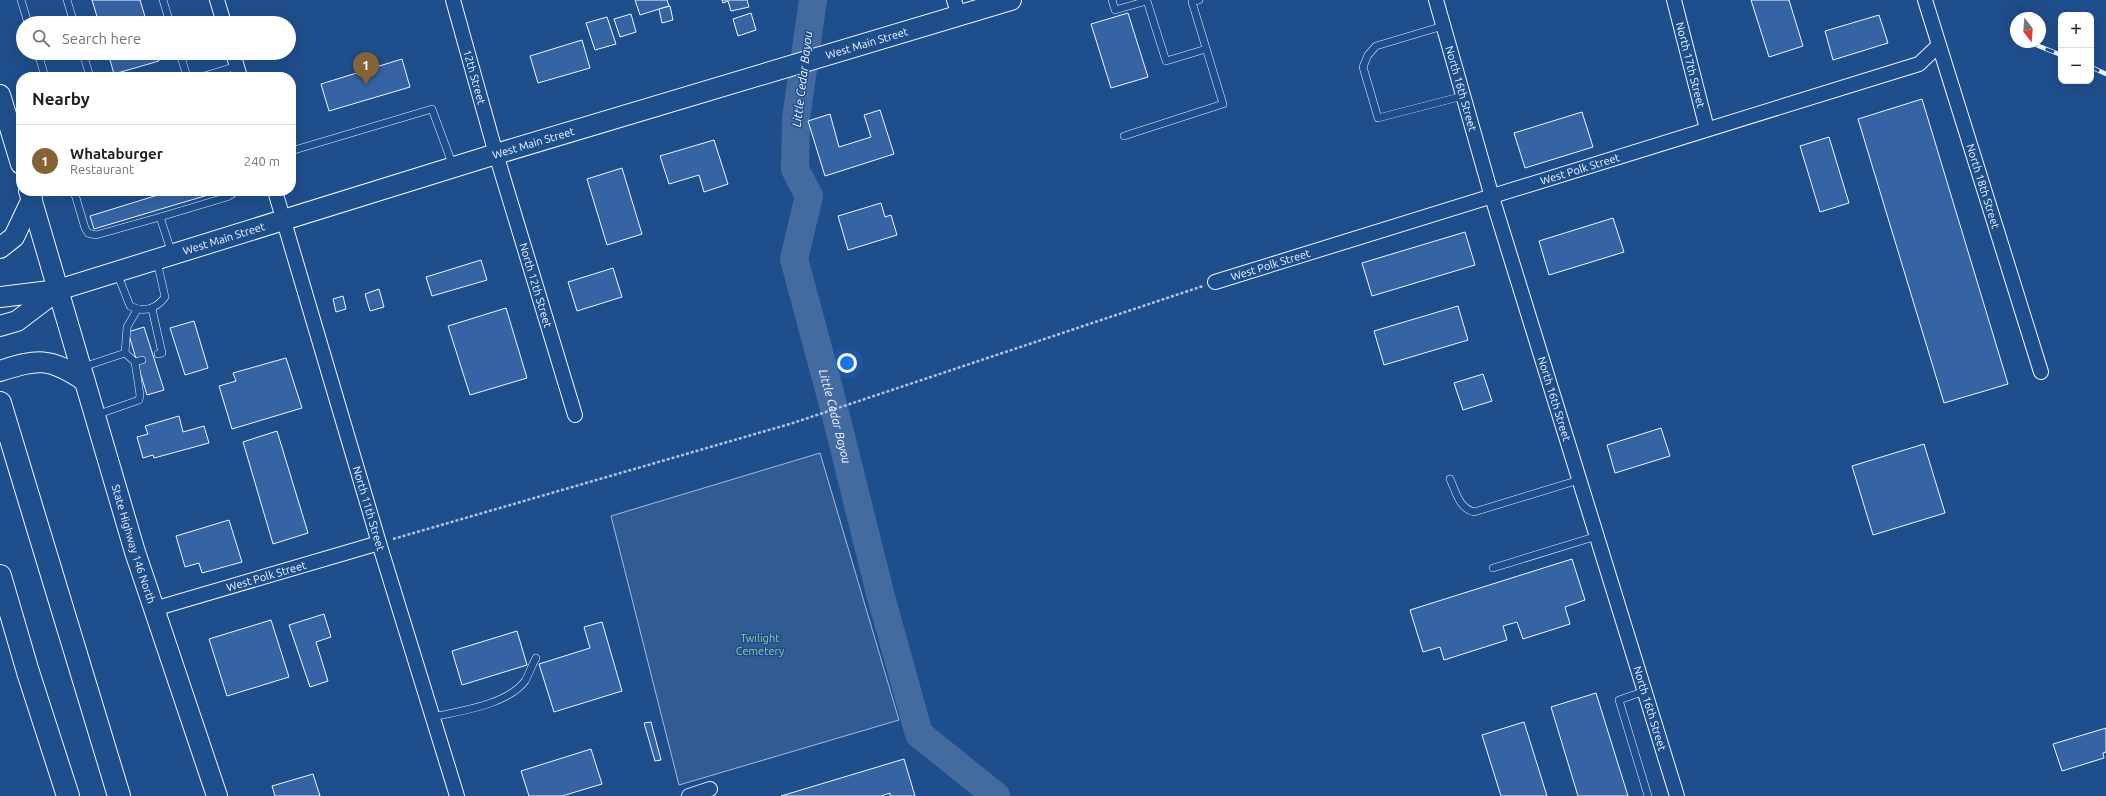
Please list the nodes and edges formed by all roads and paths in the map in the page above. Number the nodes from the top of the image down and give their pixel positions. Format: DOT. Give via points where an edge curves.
graph roads {
  1 [pos="21,0"];
  2 [pos="67,0"];
  3 [pos="163,0"];
  4 [pos="217,0"];
  5 [pos="453,0"];
  6 [pos="1011,0"];
  7 [pos="1112,0"];
  8 [pos="1436,0"];
  9 [pos="1674,0"];
  10 [pos="1925,0"];
  11 [pos="1194,1"];
  12 [pos="957,8"];
  13 [pos="26,16"];
  14 [pos="72,16"];
  15 [pos="168,16"];
  16 [pos="222,16"];
  17 [pos="1444,26"];
  18 [pos="1938,46"];
  19 [pos="1206,49"];
  20 [pos="40,60"];
  21 [pos="85,60"];
  22 [pos="182,60"];
  23 [pos="237,65"];
  24 [pos="44,72"];
  25 [pos="89,72"];
  26 [pos="186,72"];
  27 [pos="217,72"];
  28 [pos="0,95"];
  29 [pos="1463,96"];
  30 [pos="1707,129"];
  31 [pos="1124,136"];
  32 [pos="16,148"];
  33 [pos="296,150"];
  34 [pos="496,154"];
  35 [pos="454,167"];
  36 [pos="30,196"];
  37 [pos="30,196"];
  38 [pos="75,196"];
  39 [pos="229,196"];
  40 [pos="277,196"];
  41 [pos="1492,197"];
  42 [pos="160,217"];
  43 [pos="284,220"];
  44 [pos="0,248"];
  45 [pos="164,257"];
  46 [pos="117,272"];
  47 [pos="1215,282"];
  48 [pos="58,290"];
  49 [pos="0,297"];
  50 [pos="152,309"];
  51 [pos="137,310"];
  52 [pos="0,326"];
  53 [pos="125,353"];
  54 [pos="158,354"];
  55 [pos="0,371"];
  56 [pos="2041,372"];
  57 [pos="82,374"];
  58 [pos="0,404"];
  59 [pos="94,416"];
  60 [pos="575,416"];
  61 [pos="1450,479"];
  62 [pos="1579,480"];
  63 [pos="1597,536"];
  64 [pos="379,543"];
  65 [pos="1493,568"];
  66 [pos="0,576"];
  67 [pos="154,610"];
  68 [pos="536,658"];
  69 [pos="1645,691"];
  70 [pos="433,717"];
  71 [pos="711,793"];
  72 [pos="68,796"];
  73 [pos="119,796"];
  74 [pos="217,796"];
  75 [pos="457,796"];
  76 [pos="689,796"];
  77 [pos="1648,796"];
  78 [pos="1677,796"];
  1 -- 13 [label="lane"];
  2 -- 14 [label="lane"];
  3 -- 15 [label="lane"];
  4 -- 16 [label="street"];
  5 -- 34 [label="street, 12th Street"];
  6 -- 12 [label="main road, West Main Street"];
  7 -- 19 [label="lane" via="1115,10 1147,1 1166,61"];
  8 -- 17 [label="street, North 16th Street"];
  9 -- 30 [label="street, North 17th Street"];
  10 -- 18 [label="street, North 18th Street"];
  11 -- 19 [label="lane"];
  12 -- 34 [label="main road, West Main Street" via="841,51"];
  17 -- 29 [label="street, North 16th Street"];
  17 -- 29 [label="lane" via="1376,46 1368,55 1363,67 1378,118"];
  18 -- 30 [label="street, West Polk Street" via="1920,64"];
  18 -- 56 [label="street, North 18th Street"];
  19 -- 31 [label="lane" via="1222,104"];
  20 -- 24 [label="lane"];
  21 -- 25 [label="lane"];
  22 -- 26 [label="lane"];
  23 -- 27 [label="lane"];
  28 -- 32 [label="main road"];
  29 -- 41 [label="street, North 16th Street"];
  30 -- 41 [label="street, West Polk Street"];
  33 -- 35 [label="lane" via="432,109"];
  34 -- 35 [label="main road, West Main Street"];
  34 -- 60 [label="street, North 12th Street"];
  35 -- 43 [label="main road, West Main Street"];
  36 -- 44 [label="main road" via="14,237"];
  37 -- 48 [label="main road, State Highway 146 North"];
  38 -- 42 [label="lane" via="85,228 91,234 96,235"];
  39 -- 42 [label="lane"];
  40 -- 43 [label="street, North 11th Street"];
  41 -- 47 [label="street, West Polk Street"];
  41 -- 62 [label="street, North 16th Street"];
  42 -- 45 [label="lane"];
  43 -- 45 [label="main road, West Main Street"];
  43 -- 64 [label="street, North 11th Street"];
  45 -- 46 [label="main road, West Main Street"];
  45 -- 50 [label="lane" via="165,297"];
  46 -- 48 [label="main road, West Main Street"];
  46 -- 51 [label="lane" via="130,306"];
  47 -- 64 [label="path" via="793,423"];
  48 -- 49 [label="main road, West Main Street"];
  48 -- 52 [label="main road, West Main Street" via="17,321"];
  48 -- 57 [label="main road, State Highway 146 North"];
  50 -- 51 [label="lane"];
  50 -- 54 [label="lane" via="162,353"];
  51 -- 53 [label="lane" via="127,327"];
  53 -- 57 [label="lane"];
  53 -- 59 [label="lane" via="138,361 138,400"];
  55 -- 57 [label="main road" via="37,362 52,363"];
  57 -- 59 [label="main road, State Highway 146 North"];
  58 -- 73 [label="highway"];
  59 -- 67 [label="main road, State Highway 146 North"];
  61 -- 62 [label="lane" via="1462,505 1466,510 1474,512"];
  62 -- 63 [label="street, North 16th Street"];
  63 -- 65 [label="lane"];
  63 -- 69 [label="street, North 16th Street"];
  64 -- 67 [label="street, West Polk Street"];
  64 -- 70 [label="street, North 11th Street"];
  66 -- 72 [label="highway"];
  67 -- 74 [label="main road, State Highway 146 North"];
  68 -- 70 [label="lane" via="524,681 516,690 489,704"];
  69 -- 77 [label="lane" via="1619,700"];
  69 -- 78 [label="street, North 16th Street"];
  70 -- 75 [label="street, North 11th Street"];
  71 -- 76 [label="street"];
}
